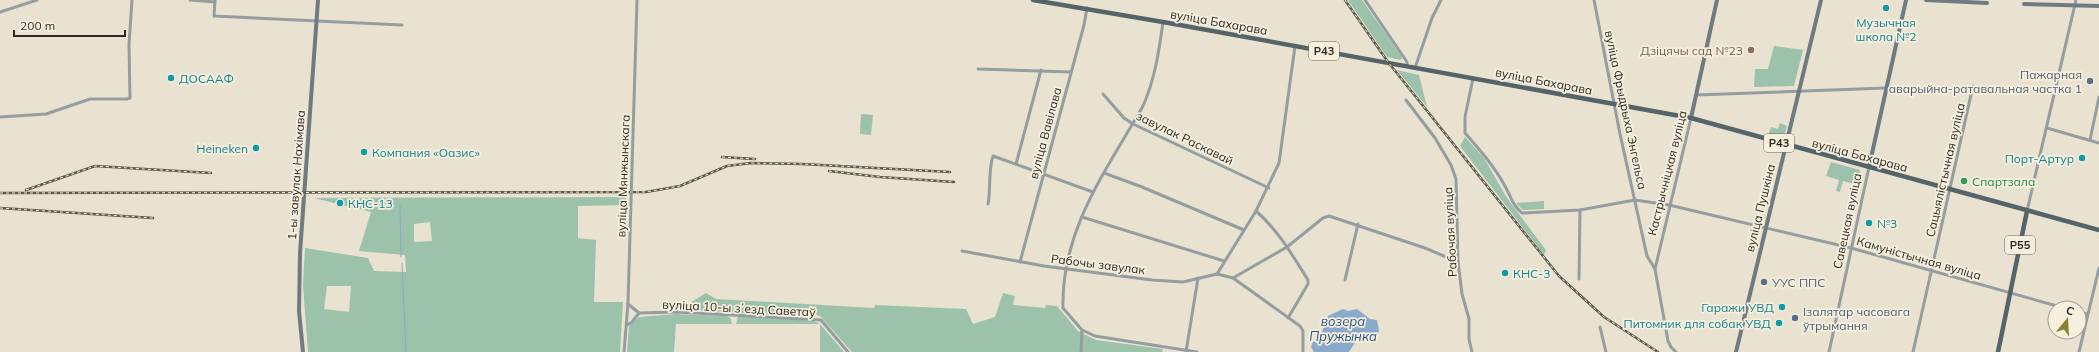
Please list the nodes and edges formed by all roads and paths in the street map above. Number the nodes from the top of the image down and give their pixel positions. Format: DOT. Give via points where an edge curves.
graph roads {
  1 [pos="37,0"];
  2 [pos="132,0"];
  3 [pos="190,0"];
  4 [pos="318,0"];
  5 [pos="637,0"];
  6 [pos="1033,0"];
  7 [pos="1366,0"];
  8 [pos="1441,0"];
  9 [pos="1594,0"];
  10 [pos="1717,0"];
  11 [pos="1821,0"];
  12 [pos="1906,0"];
  13 [pos="1926,0"];
  14 [pos="2076,0"];
  15 [pos="215,1"];
  16 [pos="1987,2"];
  17 [pos="2024,4"];
  18 [pos="2074,5"];
  19 [pos="2099,6"];
  20 [pos="1087,8"];
  21 [pos="0,12"];
  22 [pos="317,22"];
  23 [pos="1163,22"];
  24 [pos="402,25"];
  25 [pos="1295,46"];
  26 [pos="1406,66"];
  27 [pos="1416,68"];
  28 [pos="978,69"];
  29 [pos="1041,70"];
  30 [pos="1070,72"];
  31 [pos="1473,78"];
  32 [pos="1973,86"];
  33 [pos="1885,88"];
  34 [pos="1799,91"];
  35 [pos="1103,94"];
  36 [pos="1696,94"];
  37 [pos="2099,97"];
  38 [pos="1406,100"];
  39 [pos="1615,105"];
  40 [pos="0,117"];
  41 [pos="1691,118"];
  42 [pos="1133,124"];
  43 [pos="2047,128"];
  44 [pos="2090,140"];
  45 [pos="2099,143"];
  46 [pos="1786,145"];
  47 [pos="1016,164"];
  48 [pos="1869,167"];
  49 [pos="1104,173"];
  50 [pos="1044,174"];
  51 [pos="1268,188"];
  52 [pos="1950,189"];
  53 [pos="1092,192"];
  54 [pos="1635,200"];
  55 [pos="988,204"];
  56 [pos="1668,205"];
  57 [pos="1580,210"];
  58 [pos="1256,211"];
  59 [pos="2027,211"];
  60 [pos="1082,216"];
  61 [pos="1358,224"];
  62 [pos="1766,227"];
  63 [pos="1244,230"];
  64 [pos="2099,230"];
  65 [pos="1287,247"];
  66 [pos="1851,248"];
  67 [pos="962,251"];
  68 [pos="1224,261"];
  69 [pos="1020,262"];
  70 [pos="1458,262"];
  71 [pos="2099,268"];
  72 [pos="1065,269"];
  73 [pos="1655,269"];
  74 [pos="1931,270"];
  75 [pos="1217,274"];
  76 [pos="1198,278"];
  77 [pos="1232,278"];
  78 [pos="1579,279"];
  79 [pos="1345,280"];
  80 [pos="2010,293"];
  81 [pos="628,303"];
  82 [pos="2047,303"];
  83 [pos="640,313"];
  84 [pos="2087,314"];
  85 [pos="1288,318"];
  86 [pos="627,325"];
  87 [pos="1600,327"];
  88 [pos="1082,330"];
  89 [pos="2082,340"];
  90 [pos="1186,351"];
  91 [pos="1675,351"];
  92 [pos="303,352"];
  93 [pos="624,352"];
  94 [pos="848,352"];
  95 [pos="1081,352"];
  96 [pos="1197,352"];
  97 [pos="1303,352"];
  98 [pos="1472,352"];
  99 [pos="1606,352"];
  100 [pos="1736,352"];
  101 [pos="1828,352"];
  102 [pos="1913,352"];
  103 [pos="1998,352"];
  104 [pos="2079,352"];
  1 -- 21 [label="street"];
  2 -- 40 [label="street" via="129,44 130,98 90,99 46,114"];
  3 -- 15 [label="street"];
  4 -- 22 [label="street, 1-ы завулак Нахімава"];
  5 -- 81 [label="street, вуліца Мянжынскага"];
  6 -- 20 [label="main road, вуліца Бахарава / Р43"];
  7 -- 26 [label="street" via="1407,62"];
  8 -- 27 [label="street" via="1432,18"];
  9 -- 39 [label="street, вуліца Фрыдрыха Энгельса"];
  10 -- 36 [label="street, Кастрычніцкая вуліца"];
  11 -- 34 [label="street, вуліца Пушкіна"];
  12 -- 33 [label="street, Савецкая вуліца"];
  13 -- 16 [label="street"];
  14 -- 18 [label="street"];
  15 -- 22 [label="street" via="214,16"];
  17 -- 18 [label="street"];
  18 -- 19 [label="street"];
  18 -- 43 [label="street"];
  20 -- 23 [label="main road, вуліца Бахарава / Р43"];
  20 -- 30 [label="street, вуліца Вавілава"];
  22 -- 24 [label="street"];
  22 -- 92 [label="street, 1-ы завулак Нахімава" via="301,245 299,311"];
  23 -- 25 [label="main road, вуліца Бахарава / Р43"];
  23 -- 42 [label="street" via="1150,91"];
  25 -- 26 [label="main road, вуліца Бахарава / Р43"];
  25 -- 51 [label="street" via="1282,152 1275,176"];
  26 -- 27 [label="main road, вуліца Бахарава / Р43"];
  27 -- 31 [label="main road, вуліца Бахарава / Р43"];
  28 -- 29 [label="street"];
  29 -- 30 [label="street"];
  29 -- 47 [label="street"];
  30 -- 50 [label="street, вуліца Вавілава"];
  31 -- 39 [label="main road, вуліца Бахарава / Р43"];
  31 -- 57 [label="street, Камуністычная вуліца" via="1465,117 1465,133 1485,156 1506,188 1509,198 1522,213"];
  32 -- 52 [label="street, Сацыялістычная вуліца"];
  33 -- 34 [label="street"];
  33 -- 48 [label="street, Савецкая вуліца"];
  34 -- 36 [label="street"];
  34 -- 46 [label="street, вуліца Пушкіна"];
  35 -- 42 [label="street, завулак Раскавай" via="1124,118"];
  36 -- 41 [label="street, Кастрычніцкая вуліца"];
  37 -- 44 [label="street"];
  38 -- 70 [label="street, Рабочая вуліца" via="1435,138 1456,179"];
  39 -- 41 [label="main road, вуліца Бахарава / Р43"];
  39 -- 54 [label="street, вуліца Фрыдрыха Энгельса"];
  41 -- 46 [label="main road, вуліца Бахарава / Р43"];
  41 -- 56 [label="street, Кастрычніцкая вуліца"];
  42 -- 49 [label="street"];
  42 -- 51 [label="street, завулак Раскавай"];
  43 -- 44 [label="street"];
  43 -- 59 [label="street"];
  44 -- 45 [label="street"];
  46 -- 48 [label="main road, вуліца Бахарава / Р43"];
  46 -- 62 [label="street, вуліца Пушкіна"];
  47 -- 50 [label="street"];
  47 -- 55 [label="street" via="993,156 989,169"];
  48 -- 52 [label="main road, вуліца Бахарава / Р43"];
  48 -- 66 [label="street, Савецкая вуліца"];
  49 -- 53 [label="street"];
  49 -- 63 [label="street"];
  50 -- 53 [label="street"];
  50 -- 69 [label="street, вуліца Вавілава"];
  51 -- 58 [label="street"];
  52 -- 59 [label="main road, вуліца Бахарава / Р43"];
  52 -- 74 [label="street, Сацыялістычная вуліца"];
  53 -- 60 [label="street"];
  54 -- 56 [label="street, Камуністычная вуліца"];
  54 -- 57 [label="street, Камуністычная вуліца"];
  54 -- 73 [label="street, вуліца Фрыдрыха Энгельса" via="1648,256"];
  56 -- 62 [label="street, Камуністычная вуліца"];
  56 -- 73 [label="street, Кастрычніцкая вуліца"];
  57 -- 78 [label="street"];
  58 -- 63 [label="street"];
  58 -- 65 [label="street" via="1267,220"];
  59 -- 64 [label="main road, вуліца Бахарава / Р43"];
  59 -- 80 [label="main road, Р55"];
  60 -- 68 [label="street"];
  60 -- 72 [label="street"];
  61 -- 65 [label="street" via="1336,218 1323,218"];
  61 -- 70 [label="street"];
  61 -- 79 [label="street"];
  62 -- 66 [label="street, Камуністычная вуліца"];
  62 -- 100 [label="street, вуліца Пушкіна"];
  63 -- 68 [label="street"];
  65 -- 77 [label="street"];
  65 -- 85 [label="street" via="1308,280"];
  66 -- 74 [label="street, Камуністычная вуліца"];
  66 -- 101 [label="street, Савецкая вуліца"];
  67 -- 69 [label="street, Рабочы завулак"];
  68 -- 75 [label="street"];
  69 -- 72 [label="street, Рабочы завулак"];
  70 -- 98 [label="street, Рабочая вуліца" via="1462,294 1469,319"];
  71 -- 84 [label="street"];
  72 -- 76 [label="street, Рабочы завулак" via="1167,282 1183,282"];
  72 -- 88 [label="street" via="1063,308"];
  73 -- 91 [label="street, Кастрычніцкая вуліца" via="1665,329 1669,345"];
  74 -- 80 [label="street, Камуністычная вуліца"];
  74 -- 102 [label="street, Сацыялістычная вуліца"];
  75 -- 76 [label="street, Рабочы завулак"];
  75 -- 77 [label="street, Рабочы завулак"];
  76 -- 90 [label="street"];
  77 -- 85 [label="street, Рабочы завулак"];
  80 -- 82 [label="street, Камуністычная вуліца"];
  80 -- 103 [label="main road, Р55"];
  81 -- 83 [label="street"];
  81 -- 86 [label="street, вуліца Мянжынскага"];
  83 -- 86 [label="street"];
  83 -- 94 [label="street, вуліца 10-ы зʼезд Саветаў" via="677,312 821,320"];
  85 -- 97 [label="street, Рабочы завулак" via="1303,331"];
  86 -- 93 [label="street, вуліца Мянжынскага"];
  87 -- 99 [label="street"];
  88 -- 90 [label="street" via="1096,336"];
  88 -- 95 [label="street"];
  89 -- 104 [label="street"];
  90 -- 96 [label="street"];
}
